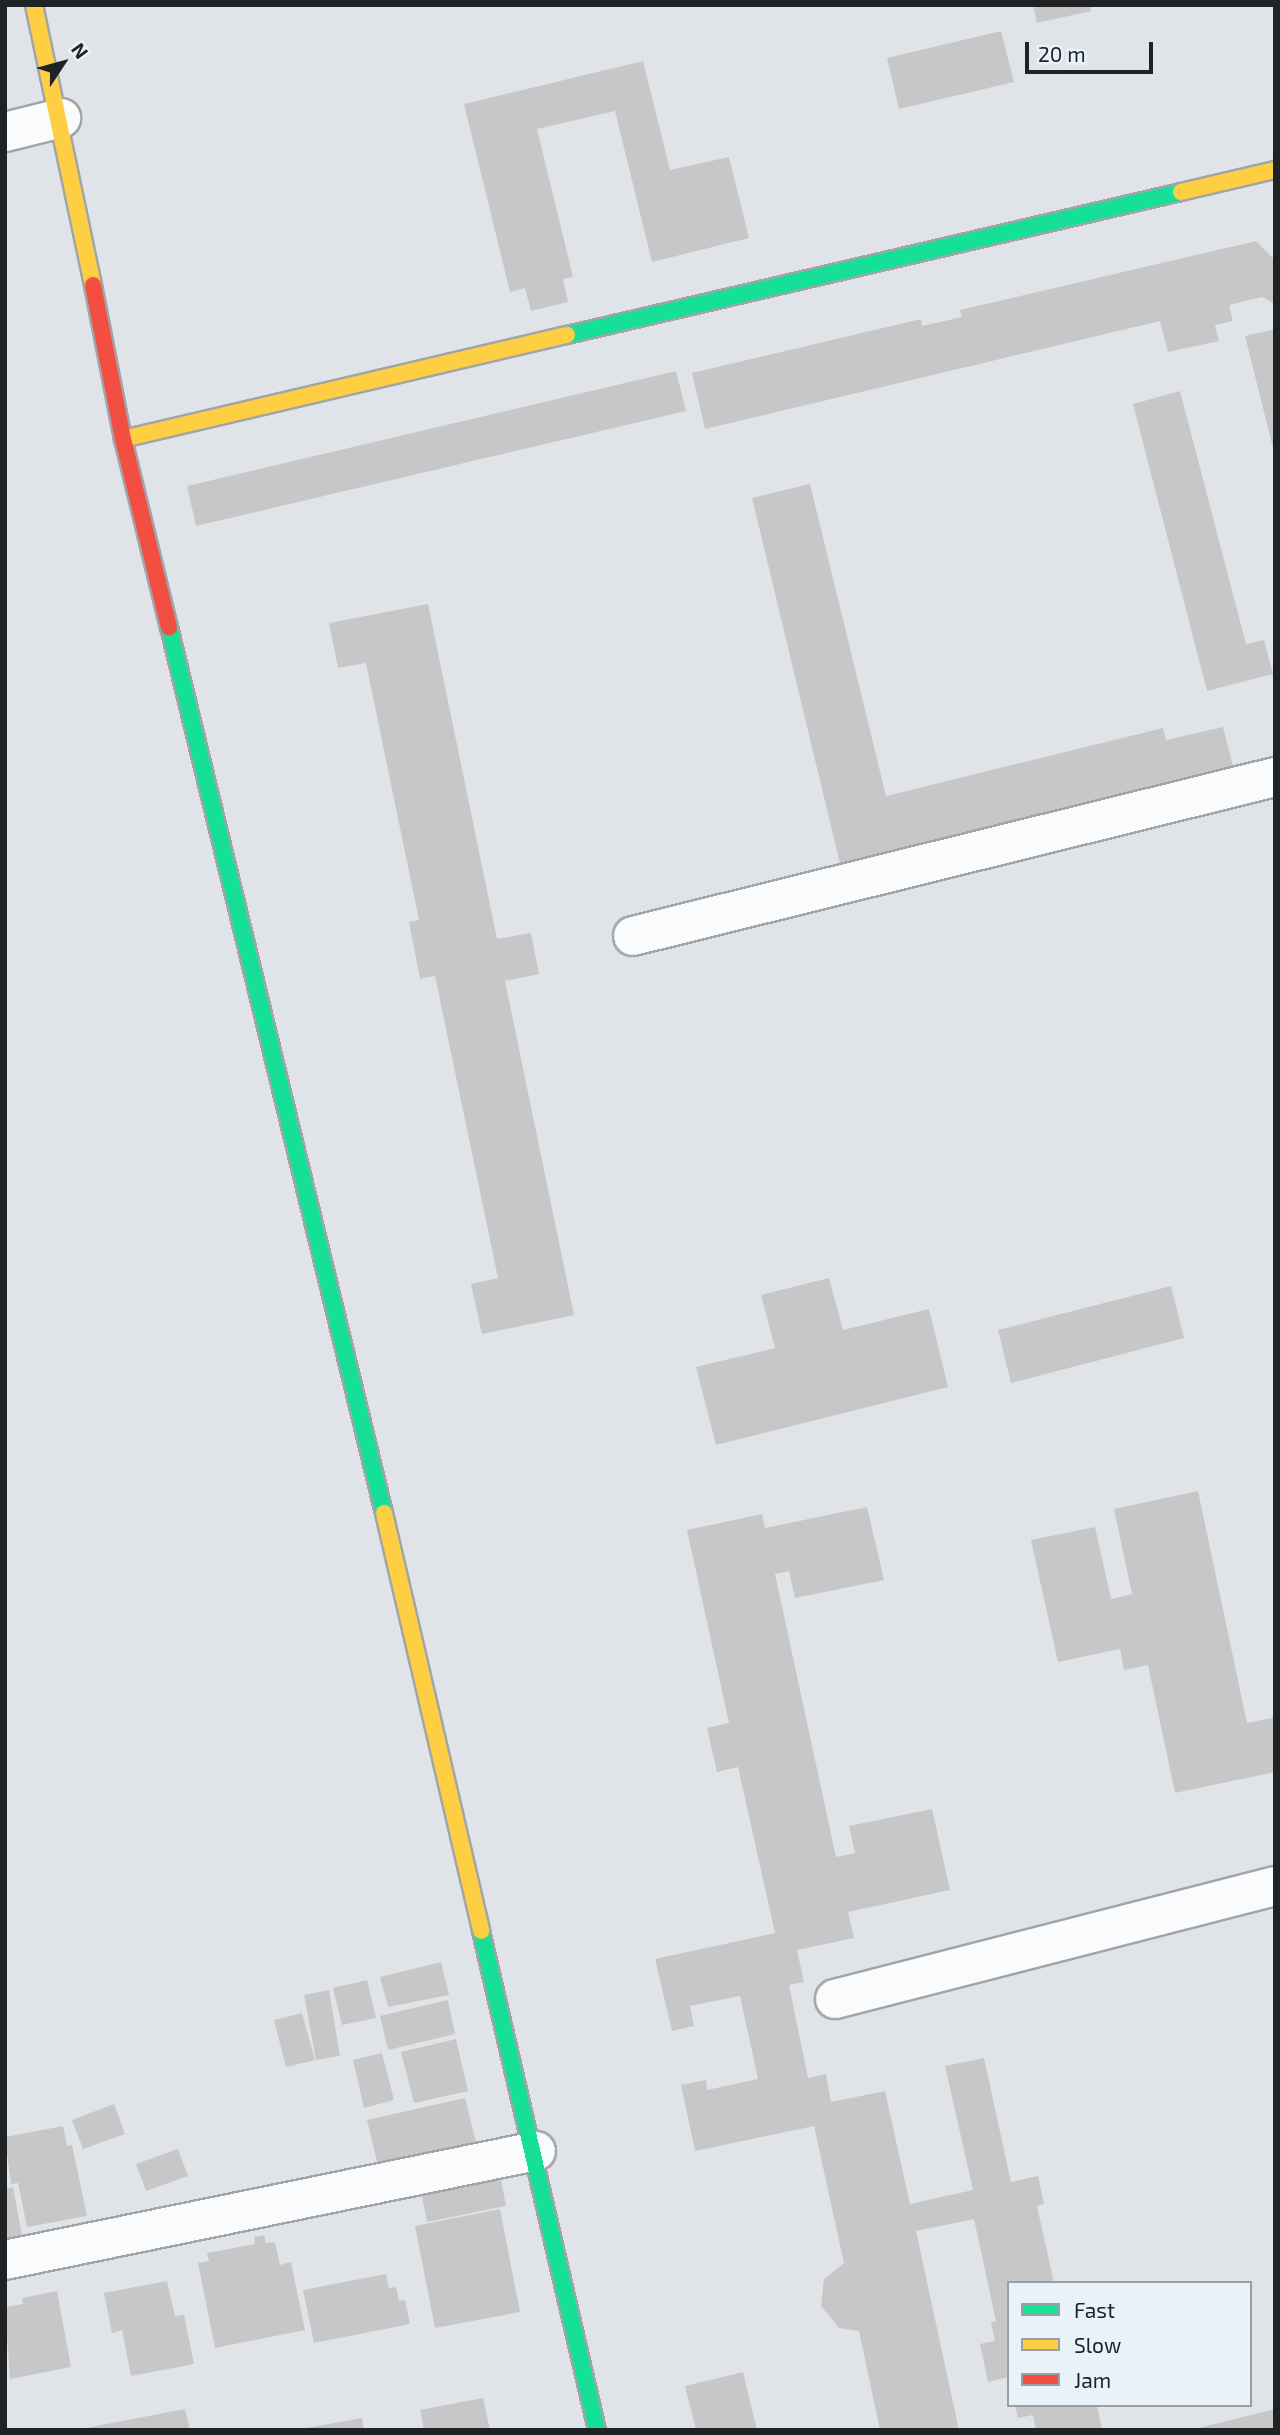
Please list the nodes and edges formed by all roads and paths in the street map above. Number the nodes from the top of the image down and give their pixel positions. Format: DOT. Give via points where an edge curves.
graph roads {
  1 [pos="34,5"];
  2 [pos="61,118"];
  3 [pos="5,132"];
  4 [pos="1275,170"];
  5 [pos="123,439"];
  6 [pos="1275,777"];
  7 [pos="633,936"];
  8 [pos="1275,1886"];
  9 [pos="835,1999"];
  10 [pos="536,2151"];
  11 [pos="5,2260"];
  12 [pos="597,2430"];
  1 -- 2 [label="street"];
  2 -- 3 [label="street"];
  2 -- 5 [label="street"];
  4 -- 5 [label="street"];
  5 -- 10 [label="street" via="316,1219"];
  6 -- 7 [label="street"];
  8 -- 9 [label="street"];
  10 -- 11 [label="street"];
  10 -- 12 [label="street"];
}
